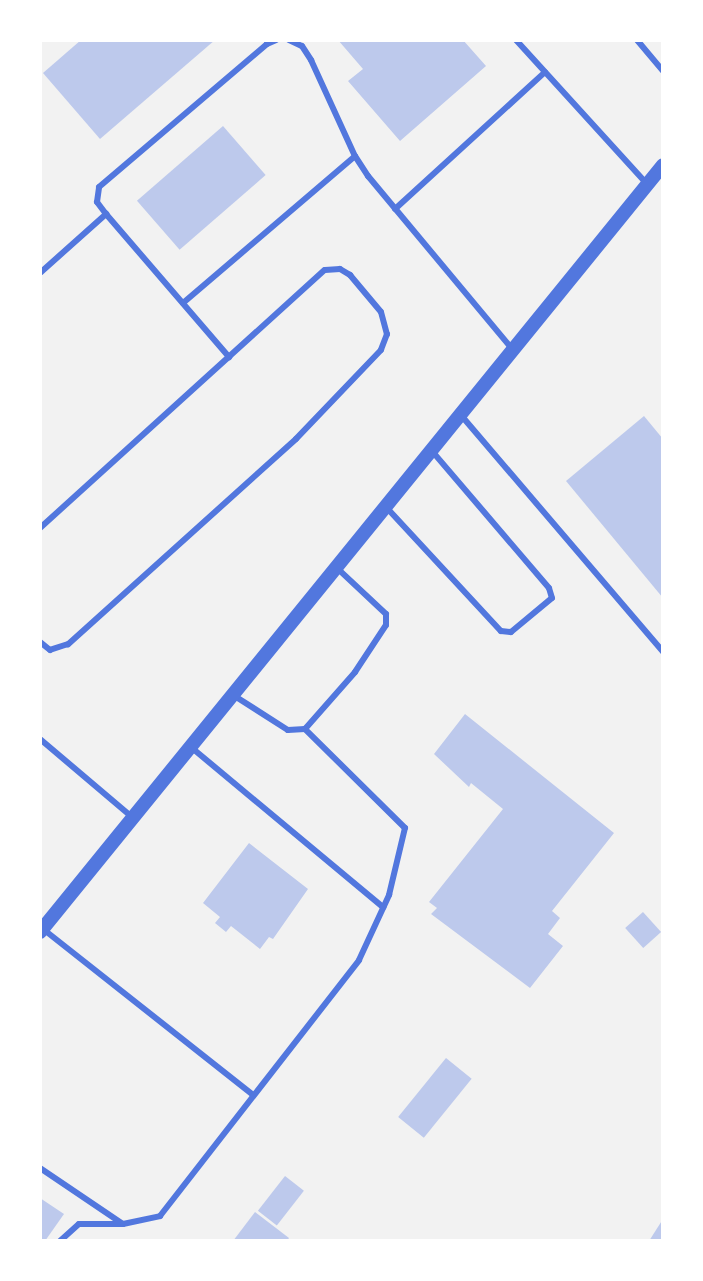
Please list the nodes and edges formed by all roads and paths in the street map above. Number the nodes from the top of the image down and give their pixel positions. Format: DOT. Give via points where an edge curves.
graph roads {
  1 [pos="276,40"];
  2 [pos="289,40"];
  3 [pos="516,40"];
  4 [pos="637,40"];
  5 [pos="663,71"];
  6 [pos="545,72"];
  7 [pos="355,156"];
  8 [pos="663,165"];
  9 [pos="647,184"];
  10 [pos="395,209"];
  11 [pos="106,214"];
  12 [pos="40,273"];
  13 [pos="183,303"];
  14 [pos="513,350"];
  15 [pos="229,357"];
  16 [pos="460,414"];
  17 [pos="431,450"];
  18 [pos="386,507"];
  19 [pos="40,528"];
  20 [pos="336,567"];
  21 [pos="40,642"];
  22 [pos="663,652"];
  23 [pos="233,695"];
  24 [pos="305,729"];
  25 [pos="40,739"];
  26 [pos="191,747"];
  27 [pos="133,818"];
  28 [pos="383,907"];
  29 [pos="42,930"];
  30 [pos="253,1095"];
  31 [pos="40,1168"];
  32 [pos="123,1224"];
  33 [pos="60,1241"];
  1 -- 11 [label="lane" via="99,187 97,202"];
  2 -- 7 [label="lane" via="302,46 311,60"];
  3 -- 6 [label="lane"];
  4 -- 5 [label="lane"];
  6 -- 9 [label="lane"];
  6 -- 10 [label="lane"];
  7 -- 10 [label="lane"];
  7 -- 13 [label="lane"];
  8 -- 9 [label="street"];
  9 -- 14 [label="street"];
  10 -- 14 [label="lane"];
  11 -- 12 [label="lane"];
  11 -- 13 [label="lane"];
  13 -- 15 [label="lane"];
  14 -- 16 [label="street"];
  15 -- 19 [label="lane"];
  15 -- 21 [label="lane" via="325,270 350,275 381,312 387,334 381,350 296,439 68,644 50,650"];
  16 -- 17 [label="street"];
  16 -- 22 [label="lane"];
  17 -- 18 [label="street"];
  17 -- 18 [label="lane" via="549,588 552,598 511,632 501,631"];
  18 -- 20 [label="street"];
  20 -- 23 [label="street"];
  20 -- 24 [label="lane" via="379,605 386,625 355,672"];
  23 -- 24 [label="lane" via="288,730"];
  23 -- 26 [label="street"];
  24 -- 28 [label="lane" via="405,828"];
  25 -- 27 [label="lane"];
  26 -- 27 [label="street"];
  26 -- 28 [label="lane"];
  27 -- 29 [label="street"];
  28 -- 30 [label="lane" via="359,960"];
  29 -- 30 [label="lane"];
  30 -- 32 [label="lane" via="160,1216"];
  31 -- 32 [label="lane"];
  32 -- 33 [label="lane" via="79,1224"];
}
